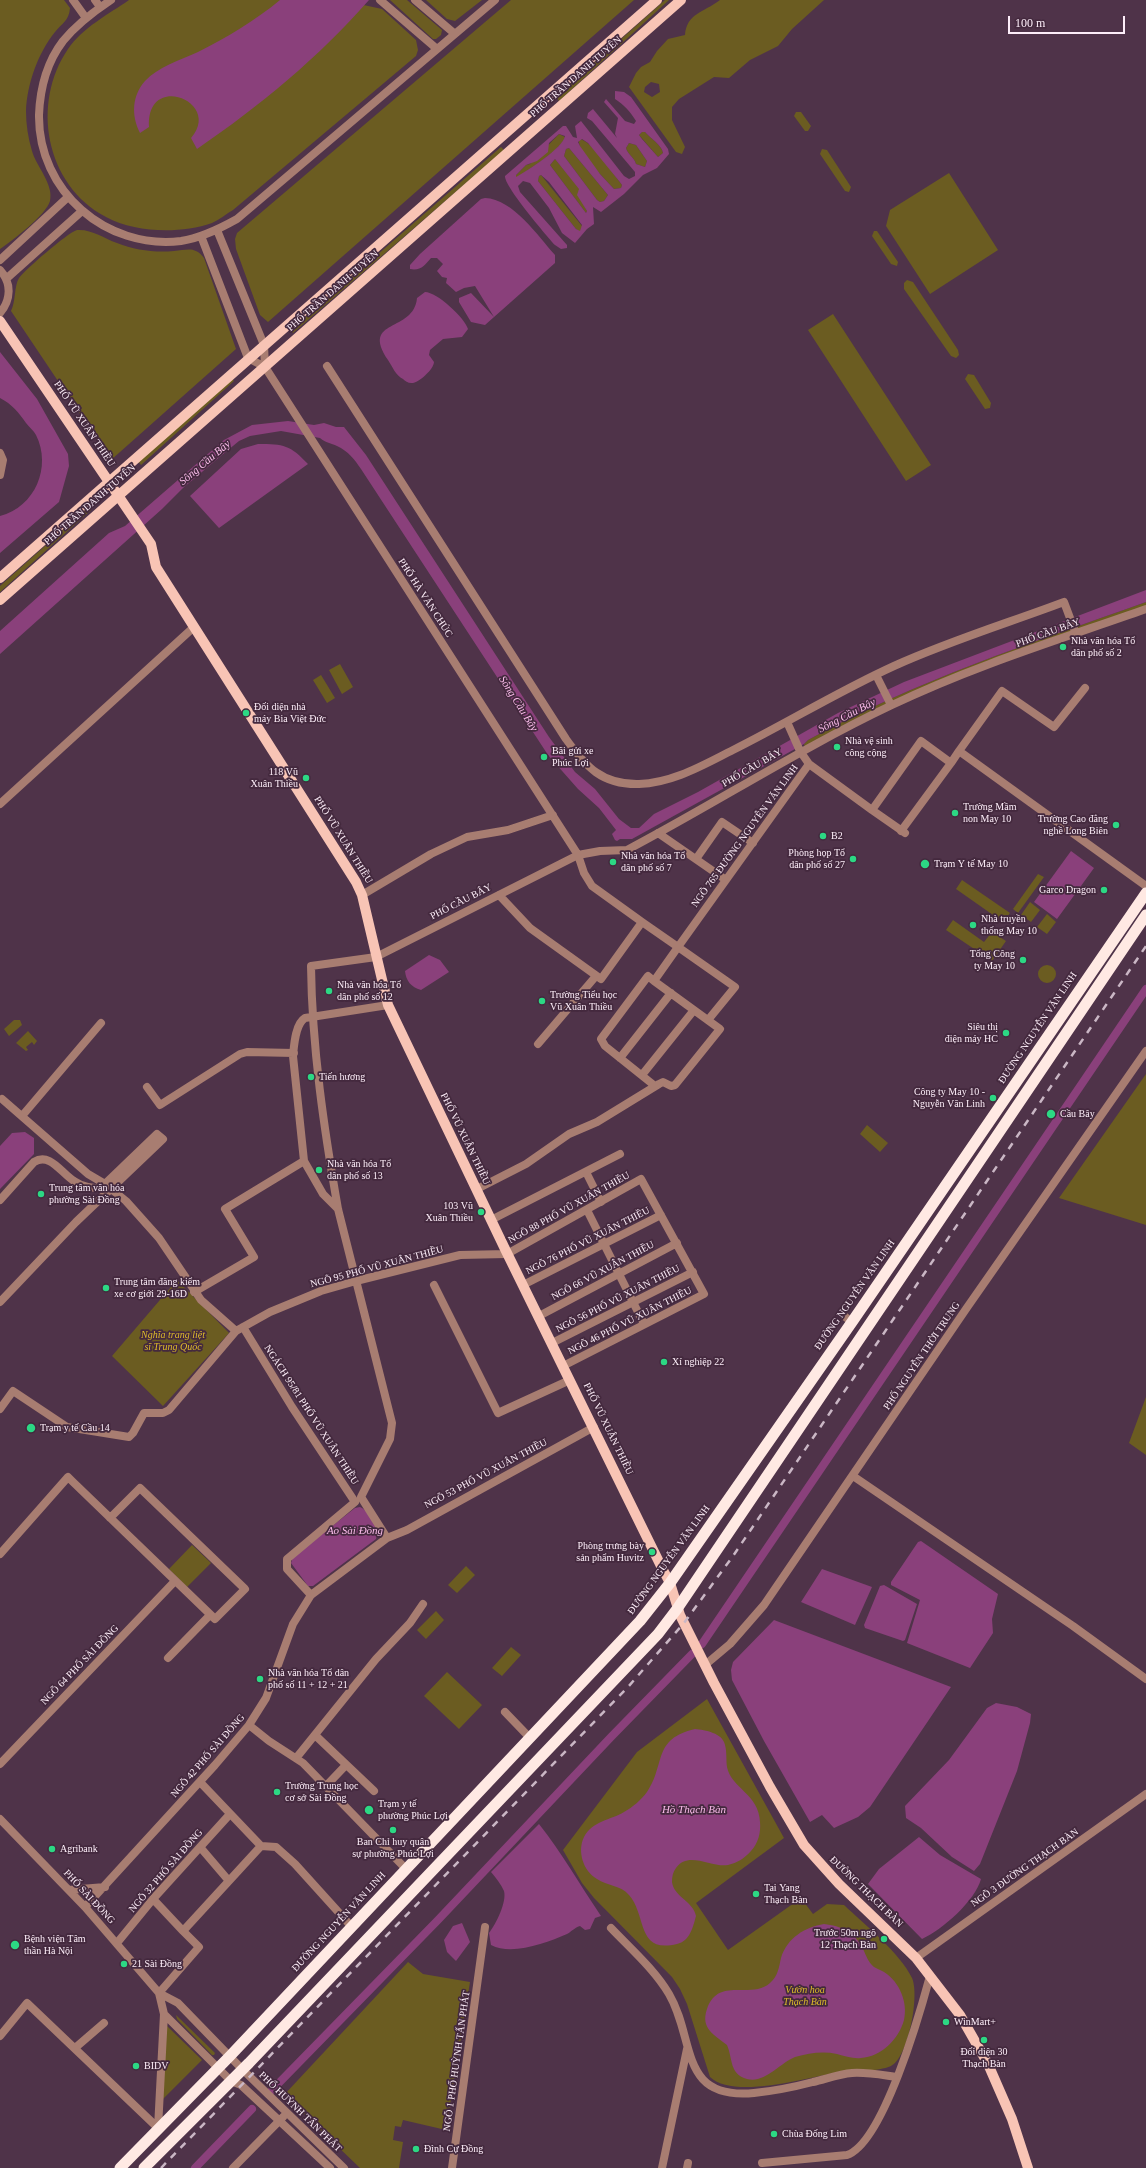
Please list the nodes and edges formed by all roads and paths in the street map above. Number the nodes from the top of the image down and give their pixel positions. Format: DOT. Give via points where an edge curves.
graph roads {
  1 [pos="73,0"];
  2 [pos="94,0"];
  3 [pos="111,0"];
  4 [pos="380,0"];
  5 [pos="415,0"];
  6 [pos="495,0"];
  7 [pos="657,0"];
  8 [pos="681,0"];
  9 [pos="100,8"];
  10 [pos="86,18"];
  11 [pos="455,34"];
  12 [pos="437,50"];
  13 [pos="517,124"];
  14 [pos="528,136"];
  15 [pos="68,197"];
  16 [pos="82,211"];
  17 [pos="217,230"];
  18 [pos="201,236"];
  19 [pos="0,260"];
  20 [pos="0,270"];
  21 [pos="6,279"];
  22 [pos="0,313"];
  23 [pos="0,321"];
  24 [pos="264,345"];
  25 [pos="248,358"];
  26 [pos="327,366"];
  27 [pos="265,367"];
  28 [pos="0,453"];
  29 [pos="0,475"];
  30 [pos="109,483"];
  31 [pos="119,496"];
  32 [pos="0,578"];
  33 [pos="0,600"];
  34 [pos="1146,609"];
  35 [pos="194,628"];
  36 [pos="1076,634"];
  37 [pos="876,675"];
  38 [pos="1085,688"];
  39 [pos="891,705"];
  40 [pos="786,722"];
  41 [pos="800,751"];
  42 [pos="959,751"];
  43 [pos="951,763"];
  44 [pos="809,764"];
  45 [pos="0,804"];
  46 [pos="872,810"];
  47 [pos="553,816"];
  48 [pos="658,833"];
  49 [pos="753,843"];
  50 [pos="578,855"];
  51 [pos="696,859"];
  52 [pos="726,880"];
  53 [pos="1146,886"];
  54 [pos="1146,893"];
  55 [pos="499,894"];
  56 [pos="362,895"];
  57 [pos="1146,915"];
  58 [pos="642,922"];
  59 [pos="678,947"];
  60 [pos="376,957"];
  61 [pos="1092,971"];
  62 [pos="596,976"];
  63 [pos="1103,978"];
  64 [pos="654,981"];
  65 [pos="671,993"];
  66 [pos="388,1005"];
  67 [pos="694,1010"];
  68 [pos="312,1017"];
  69 [pos="708,1020"];
  70 [pos="101,1023"];
  71 [pos="538,1044"];
  72 [pos="1146,1051"];
  73 [pos="294,1053"];
  74 [pos="620,1058"];
  75 [pos="642,1075"];
  76 [pos="655,1086"];
  77 [pos="147,1087"];
  78 [pos="2,1099"];
  79 [pos="22,1116"];
  80 [pos="620,1154"];
  81 [pos="304,1161"];
  82 [pos="586,1172"];
  83 [pos="108,1186"];
  84 [pos="477,1189"];
  85 [pos="0,1200"];
  86 [pos="601,1202"];
  87 [pos="338,1210"];
  88 [pos="587,1210"];
  89 [pos="661,1216"];
  90 [pos="491,1220"];
  91 [pos="677,1243"];
  92 [pos="605,1245"];
  93 [pos="507,1254"];
  94 [pos="693,1272"];
  95 [pos="619,1273"];
  96 [pos="356,1281"];
  97 [pos="434,1285"];
  98 [pos="523,1285"];
  99 [pos="194,1292"];
  100 [pos="0,1302"];
  101 [pos="633,1302"];
  102 [pos="539,1316"];
  103 [pos="644,1324"];
  104 [pos="240,1329"];
  105 [pos="552,1344"];
  106 [pos="564,1366"];
  107 [pos="570,1380"];
  108 [pos="0,1409"];
  109 [pos="594,1427"];
  110 [pos="853,1476"];
  111 [pos="358,1499"];
  112 [pos="110,1518"];
  113 [pos="387,1538"];
  114 [pos="0,1554"];
  115 [pos="175,1580"];
  116 [pos="670,1583"];
  117 [pos="311,1595"];
  118 [pos="423,1604"];
  119 [pos="677,1609"];
  120 [pos="210,1615"];
  121 [pos="168,1658"];
  122 [pos="705,1665"];
  123 [pos="1146,1679"];
  124 [pos="505,1712"];
  125 [pos="249,1725"];
  126 [pos="315,1735"];
  127 [pos="530,1738"];
  128 [pos="297,1757"];
  129 [pos="0,1764"];
  130 [pos="346,1765"];
  131 [pos="200,1782"];
  132 [pos="326,1786"];
  133 [pos="374,1791"];
  134 [pos="1146,1794"];
  135 [pos="230,1814"];
  136 [pos="0,1819"];
  137 [pos="261,1846"];
  138 [pos="200,1847"];
  139 [pos="406,1869"];
  140 [pos="229,1881"];
  141 [pos="105,1886"];
  142 [pos="69,1890"];
  143 [pos="153,1899"];
  144 [pos="85,1907"];
  145 [pos="351,1926"];
  146 [pos="485,1927"];
  147 [pos="611,1928"];
  148 [pos="182,1931"];
  149 [pos="117,1943"];
  150 [pos="916,1958"];
  151 [pos="930,1976"];
  152 [pos="160,1993"];
  153 [pos="164,2014"];
  154 [pos="104,2023"];
  155 [pos="0,2036"];
  156 [pos="688,2044"];
  157 [pos="75,2048"];
  158 [pos="230,2056"];
  159 [pos="218,2067"];
  160 [pos="242,2069"];
  161 [pos="897,2077"];
  162 [pos="231,2081"];
  163 [pos="287,2112"];
  164 [pos="280,2120"];
  165 [pos="158,2128"];
  166 [pos="762,2163"];
  167 [pos="120,2168"];
  168 [pos="144,2168"];
  169 [pos="233,2168"];
  170 [pos="330,2168"];
  171 [pos="344,2168"];
  172 [pos="452,2168"];
  173 [pos="662,2168"];
  174 [pos="1028,2168"];
  1 -- 10 [label="street"];
  2 -- 9 [label="street"];
  3 -- 9 [label="street"];
  4 -- 12 [label="street"];
  5 -- 11 [label="street"];
  6 -- 11 [label="street"];
  7 -- 13 [label="main road, PHỐ TRẦN DANH TUYÊN"];
  8 -- 14 [label="main road, PHỐ TRẦN DANH TUYÊN"];
  9 -- 10 [label="street"];
  10 -- 15 [label="street" via="62,42 51,61 39,103 42,147 50,167"];
  11 -- 12 [label="street"];
  12 -- 17 [label="street" via="236,219"];
  13 -- 14 [label="main road"];
  13 -- 24 [label="main road, PHỐ TRẦN DANH TUYÊN"];
  14 -- 27 [label="main road, PHỐ TRẦN DANH TUYÊN"];
  15 -- 16 [label="street"];
  15 -- 19 [label="street"];
  16 -- 18 [label="street" via="105,227 142,240 182,241"];
  16 -- 21 [label="street"];
  17 -- 18 [label="street"];
  17 -- 24 [label="street"];
  18 -- 25 [label="street"];
  20 -- 21 [label="street"];
  21 -- 22 [label="street" via="9,294"];
  23 -- 30 [label="main road, PHỐ VŨ XUÂN THIỀU"];
  24 -- 25 [label="main road, PHỐ TRẦN DANH TUYÊN"];
  24 -- 27 [label="street"];
  25 -- 27 [label="street"];
  25 -- 30 [label="main road, PHỐ TRẦN DANH TUYÊN"];
  26 -- 40 [label="street" via="566,739 595,773 610,780 639,784 676,777"];
  27 -- 31 [label="main road, PHỐ TRẦN DANH TUYÊN"];
  27 -- 47 [label="street, PHỐ HÀ VĂN CHÚC"];
  28 -- 29 [label="street" via="3,460"];
  30 -- 31 [label="main road, PHỐ VŨ XUÂN THIỀU"];
  30 -- 32 [label="main road, PHỐ TRẦN DANH TUYÊN"];
  31 -- 33 [label="main road, PHỐ TRẦN DANH TUYÊN"];
  31 -- 35 [label="main road, PHỐ VŨ XUÂN THIỀU" via="153,549 156,567"];
  34 -- 36 [label="street, PHỐ CẦU BÂY"];
  35 -- 45 [label="street"];
  35 -- 56 [label="main road, PHỐ VŨ XUÂN THIỀU"];
  36 -- 37 [label="street" via="1064,602 932,651"];
  36 -- 39 [label="street, PHỐ CẦU BÂY" via="940,682"];
  37 -- 39 [label="street"];
  37 -- 40 [label="street"];
  38 -- 42 [label="street" via="1054,726 1002,691"];
  39 -- 41 [label="street, PHỐ CẦU BÂY"];
  40 -- 41 [label="street"];
  41 -- 44 [label="street"];
  41 -- 48 [label="street, PHỐ CẦU BÂY"];
  42 -- 43 [label="street"];
  42 -- 53 [label="street"];
  43 -- 46 [label="street" via="921,741"];
  43 -- 46 [label="street, NGÕ 765 ĐƯỜNG NGUYỄN VĂN LINH" via="903,832"];
  44 -- 46 [label="street, NGÕ 765 ĐƯỜNG NGUYỄN VĂN LINH"];
  44 -- 49 [label="street, NGÕ 765 ĐƯỜNG NGUYỄN VĂN LINH"];
  47 -- 50 [label="street, PHỐ HÀ VĂN CHÚC"];
  47 -- 56 [label="street" via="508,830 467,836"];
  48 -- 50 [label="street, PHỐ CẦU BÂY" via="627,850"];
  48 -- 51 [label="street"];
  49 -- 51 [label="street" via="722,822"];
  49 -- 52 [label="street, NGÕ 765 ĐƯỜNG NGUYỄN VĂN LINH"];
  50 -- 55 [label="street, PHỐ CẦU BÂY"];
  50 -- 58 [label="street, PHỐ HÀ VĂN CHÚC" via="592,886"];
  51 -- 52 [label="street"];
  52 -- 59 [label="street, NGÕ 765 ĐƯỜNG NGUYỄN VĂN LINH"];
  54 -- 61 [label="highway, ĐƯỜNG NGUYỄN VĂN LINH"];
  55 -- 60 [label="street, PHỐ CẦU BÂY"];
  55 -- 62 [label="street" via="530,928"];
  56 -- 60 [label="main road, PHỐ VŨ XUÂN THIỀU"];
  57 -- 63 [label="highway"];
  58 -- 59 [label="street"];
  58 -- 62 [label="street" via="601,979"];
  59 -- 64 [label="street, NGÕ 765 ĐƯỜNG NGUYỄN VĂN LINH"];
  59 -- 69 [label="street" via="735,987"];
  60 -- 66 [label="main road, PHỐ VŨ XUÂN THIỀU"];
  60 -- 68 [label="street, PHỐ CẦU BÂY" via="311,966"];
  61 -- 63 [label="highway"];
  61 -- 116 [label="highway, ĐƯỜNG NGUYỄN VĂN LINH" via="848,1319"];
  62 -- 71 [label="street"];
  63 -- 119 [label="highway"];
  64 -- 65 [label="street"];
  64 -- 74 [label="street" via="648,976 601,1039 605,1046"];
  65 -- 67 [label="street"];
  65 -- 74 [label="street"];
  66 -- 68 [label="street"];
  66 -- 84 [label="main road, PHỐ VŨ XUÂN THIỀU"];
  67 -- 69 [label="street"];
  67 -- 75 [label="street"];
  68 -- 73 [label="street" via="301,1020 294,1041"];
  68 -- 87 [label="street" via="324,1124"];
  69 -- 76 [label="street" via="720,1030 675,1084 671,1086 663,1082"];
  70 -- 79 [label="street"];
  72 -- 110 [label="street, PHỐ NGUYỄN THỜI TRUNG"];
  73 -- 77 [label="street" via="240,1054 160,1105"];
  73 -- 81 [label="street"];
  74 -- 75 [label="street"];
  75 -- 76 [label="street"];
  76 -- 84 [label="street" via="597,1122 569,1134 526,1164"];
  78 -- 79 [label="street"];
  79 -- 83 [label="street" via="88,1174"];
  80 -- 82 [label="street"];
  81 -- 87 [label="street" via="320,1190"];
  81 -- 99 [label="street" via="225,1209 254,1257"];
  82 -- 86 [label="street"];
  82 -- 90 [label="street"];
  83 -- 83 [label="street" via="158,1134 163,1139"];
  83 -- 85 [label="street" via="98,1189 80,1184 49,1160 41,1159 34,1162"];
  83 -- 99 [label="street" via="126,1201 159,1238"];
  83 -- 100 [label="street"];
  84 -- 90 [label="main road, PHỐ VŨ XUÂN THIỀU"];
  86 -- 88 [label="street, NGÕ 88 PHỐ VŨ XUÂN THIỀU"];
  86 -- 89 [label="street, NGÕ 88 PHỐ VŨ XUÂN THIỀU" via="641,1179"];
  87 -- 96 [label="street"];
  88 -- 92 [label="street"];
  88 -- 93 [label="street, NGÕ 88 PHỐ VŨ XUÂN THIỀU"];
  89 -- 91 [label="street"];
  89 -- 92 [label="street, NGÕ 76 PHỐ VŨ XUÂN THIỀU"];
  90 -- 93 [label="main road, PHỐ VŨ XUÂN THIỀU"];
  91 -- 94 [label="street"];
  91 -- 95 [label="street, NGÕ 66 VŨ XUÂN THIỀU"];
  92 -- 95 [label="street"];
  92 -- 98 [label="street, NGÕ 76 PHỐ VŨ XUÂN THIỀU"];
  93 -- 96 [label="street, NGÕ 95 PHỐ VŨ XUÂN THIỀU" via="460,1255"];
  93 -- 98 [label="main road, PHỐ VŨ XUÂN THIỀU"];
  94 -- 101 [label="street, NGÕ 56 PHỐ VŨ XUÂN THIỀU"];
  94 -- 103 [label="street, NGÕ 46 PHỐ VŨ XUÂN THIỀU" via="704,1294"];
  95 -- 101 [label="street"];
  95 -- 102 [label="street, NGÕ 66 VŨ XUÂN THIỀU"];
  96 -- 104 [label="street, NGÕ 95 PHỐ VŨ XUÂN THIỀU" via="321,1291 270,1312"];
  96 -- 111 [label="street" via="390,1409 392,1430 382,1456"];
  97 -- 107 [label="street" via="498,1413"];
  98 -- 102 [label="main road, PHỐ VŨ XUÂN THIỀU"];
  99 -- 104 [label="street" via="208,1308"];
  101 -- 103 [label="street"];
  101 -- 105 [label="street, NGÕ 56 PHỐ VŨ XUÂN THIỀU"];
  102 -- 105 [label="main road, PHỐ VŨ XUÂN THIỀU"];
  103 -- 106 [label="street, NGÕ 46 PHỐ VŨ XUÂN THIỀU"];
  104 -- 108 [label="street, NGÕ 95 PHỐ VŨ XUÂN THIỀU" via="170,1410 163,1413 144,1412 129,1437 67,1427 13,1391"];
  104 -- 111 [label="street, NGÁCH 95/81 PHỐ VŨ XUÂN THIỀU" via="292,1408"];
  105 -- 106 [label="main road, PHỐ VŨ XUÂN THIỀU"];
  106 -- 107 [label="main road, PHỐ VŨ XUÂN THIỀU"];
  107 -- 109 [label="main road, PHỐ VŨ XUÂN THIỀU"];
  109 -- 113 [label="street, NGÕ 53 PHỐ VŨ XUÂN THIỀU" via="407,1530"];
  109 -- 116 [label="main road, PHỐ VŨ XUÂN THIỀU"];
  110 -- 122 [label="street, PHỐ NGUYỄN THỜI TRUNG" via="764,1605 730,1644"];
  110 -- 123 [label="street"];
  111 -- 113 [label="street, NGÁCH 95/81 PHỐ VŨ XUÂN THIỀU"];
  111 -- 117 [label="street" via="287,1559 287,1569"];
  112 -- 114 [label="street" via="68,1477"];
  112 -- 115 [label="street"];
  112 -- 120 [label="street" via="140,1488 245,1589 215,1619"];
  113 -- 117 [label="street"];
  115 -- 120 [label="street"];
  115 -- 129 [label="street, NGÕ 64 PHỐ SÀI ĐỒNG"];
  116 -- 119 [label="main road, PHỐ VŨ XUÂN THIỀU"];
  116 -- 127 [label="highway, ĐƯỜNG NGUYỄN VĂN LINH" via="640,1621"];
  117 -- 125 [label="street, NGÕ 42 PHỐ SÀI ĐỒNG" via="293,1624 266,1698"];
  118 -- 126 [label="street" via="410,1623 376,1659"];
  119 -- 122 [label="main road, ĐƯỜNG THẠCH BÀN"];
  119 -- 160 [label="highway" via="658,1634"];
  120 -- 121 [label="street"];
  122 -- 150 [label="main road, ĐƯỜNG THẠCH BÀN" via="770,1788 804,1844 839,1884"];
  124 -- 127 [label="street"];
  125 -- 128 [label="street"];
  125 -- 131 [label="street, NGÕ 42 PHỐ SÀI ĐỒNG"];
  126 -- 128 [label="street"];
  126 -- 130 [label="street"];
  127 -- 139 [label="highway, ĐƯỜNG NGUYỄN VĂN LINH"];
  128 -- 132 [label="street"];
  130 -- 132 [label="street"];
  130 -- 133 [label="street"];
  131 -- 135 [label="street"];
  131 -- 141 [label="street, NGÕ 42 PHỐ SÀI ĐỒNG"];
  132 -- 139 [label="street"];
  134 -- 150 [label="street, NGÕ 3 ĐƯỜNG THẠCH BÀN"];
  135 -- 137 [label="street"];
  135 -- 138 [label="street, NGÕ 32 PHỐ SÀI ĐỒNG"];
  136 -- 142 [label="street, PHỐ SÀI ĐỒNG"];
  137 -- 140 [label="street"];
  137 -- 145 [label="street" via="276,1847 295,1864"];
  138 -- 140 [label="street"];
  138 -- 143 [label="street, NGÕ 32 PHỐ SÀI ĐỒNG"];
  139 -- 145 [label="highway, ĐƯỜNG NGUYỄN VĂN LINH"];
  140 -- 148 [label="street"];
  141 -- 142 [label="street"];
  141 -- 144 [label="street, NGÕ 42 PHỐ SÀI ĐỒNG"];
  142 -- 144 [label="street, PHỐ SÀI ĐỒNG"];
  143 -- 148 [label="street"];
  143 -- 149 [label="street, NGÕ 32 PHỐ SÀI ĐỒNG"];
  144 -- 149 [label="street, PHỐ SÀI ĐỒNG"];
  145 -- 158 [label="highway, ĐƯỜNG NGUYỄN VĂN LINH"];
  146 -- 172 [label="street, NGÕ 1 PHỐ HUỲNH TẤN PHÁT"];
  147 -- 156 [label="street" via="664,1986 676,2007"];
  148 -- 152 [label="street" via="199,1947"];
  149 -- 152 [label="street, PHỐ SÀI ĐỒNG"];
  150 -- 151 [label="main road, ĐƯỜNG THẠCH BÀN"];
  151 -- 161 [label="street" via="916,2026"];
  151 -- 174 [label="main road, ĐƯỜNG THẠCH BÀN" via="960,2015 988,2064 1012,2119"];
  152 -- 153 [label="street, PHỐ SÀI ĐỒNG"];
  152 -- 158 [label="street, PHỐ SÀI ĐỒNG" via="178,2003"];
  153 -- 159 [label="street"];
  153 -- 165 [label="street, PHỐ SÀI ĐỒNG"];
  154 -- 157 [label="street"];
  155 -- 157 [label="street" via="27,2003"];
  156 -- 161 [label="street" via="691,2061 700,2076 711,2088 724,2092 742,2094 779,2090 850,2073"];
  156 -- 173 [label="street"];
  157 -- 165 [label="street"];
  158 -- 159 [label="highway, ĐƯỜNG NGUYỄN VĂN LINH"];
  158 -- 160 [label="street, PHỐ SÀI ĐỒNG"];
  159 -- 162 [label="street, PHỐ HUỲNH TẤN PHÁT"];
  159 -- 165 [label="highway, ĐƯỜNG NGUYỄN VĂN LINH"];
  160 -- 162 [label="highway"];
  160 -- 163 [label="street, PHỐ HUỲNH TẤN PHÁT"];
  161 -- 166 [label="street" via="877,2121 864,2142 853,2153"];
  162 -- 164 [label="street, PHỐ HUỲNH TẤN PHÁT" via="241,2085"];
  162 -- 168 [label="highway"];
  163 -- 164 [label="street"];
  163 -- 171 [label="street, PHỐ HUỲNH TẤN PHÁT"];
  164 -- 169 [label="street"];
  164 -- 170 [label="street, PHỐ HUỲNH TẤN PHÁT"];
  165 -- 167 [label="highway, ĐƯỜNG NGUYỄN VĂN LINH"];
}
